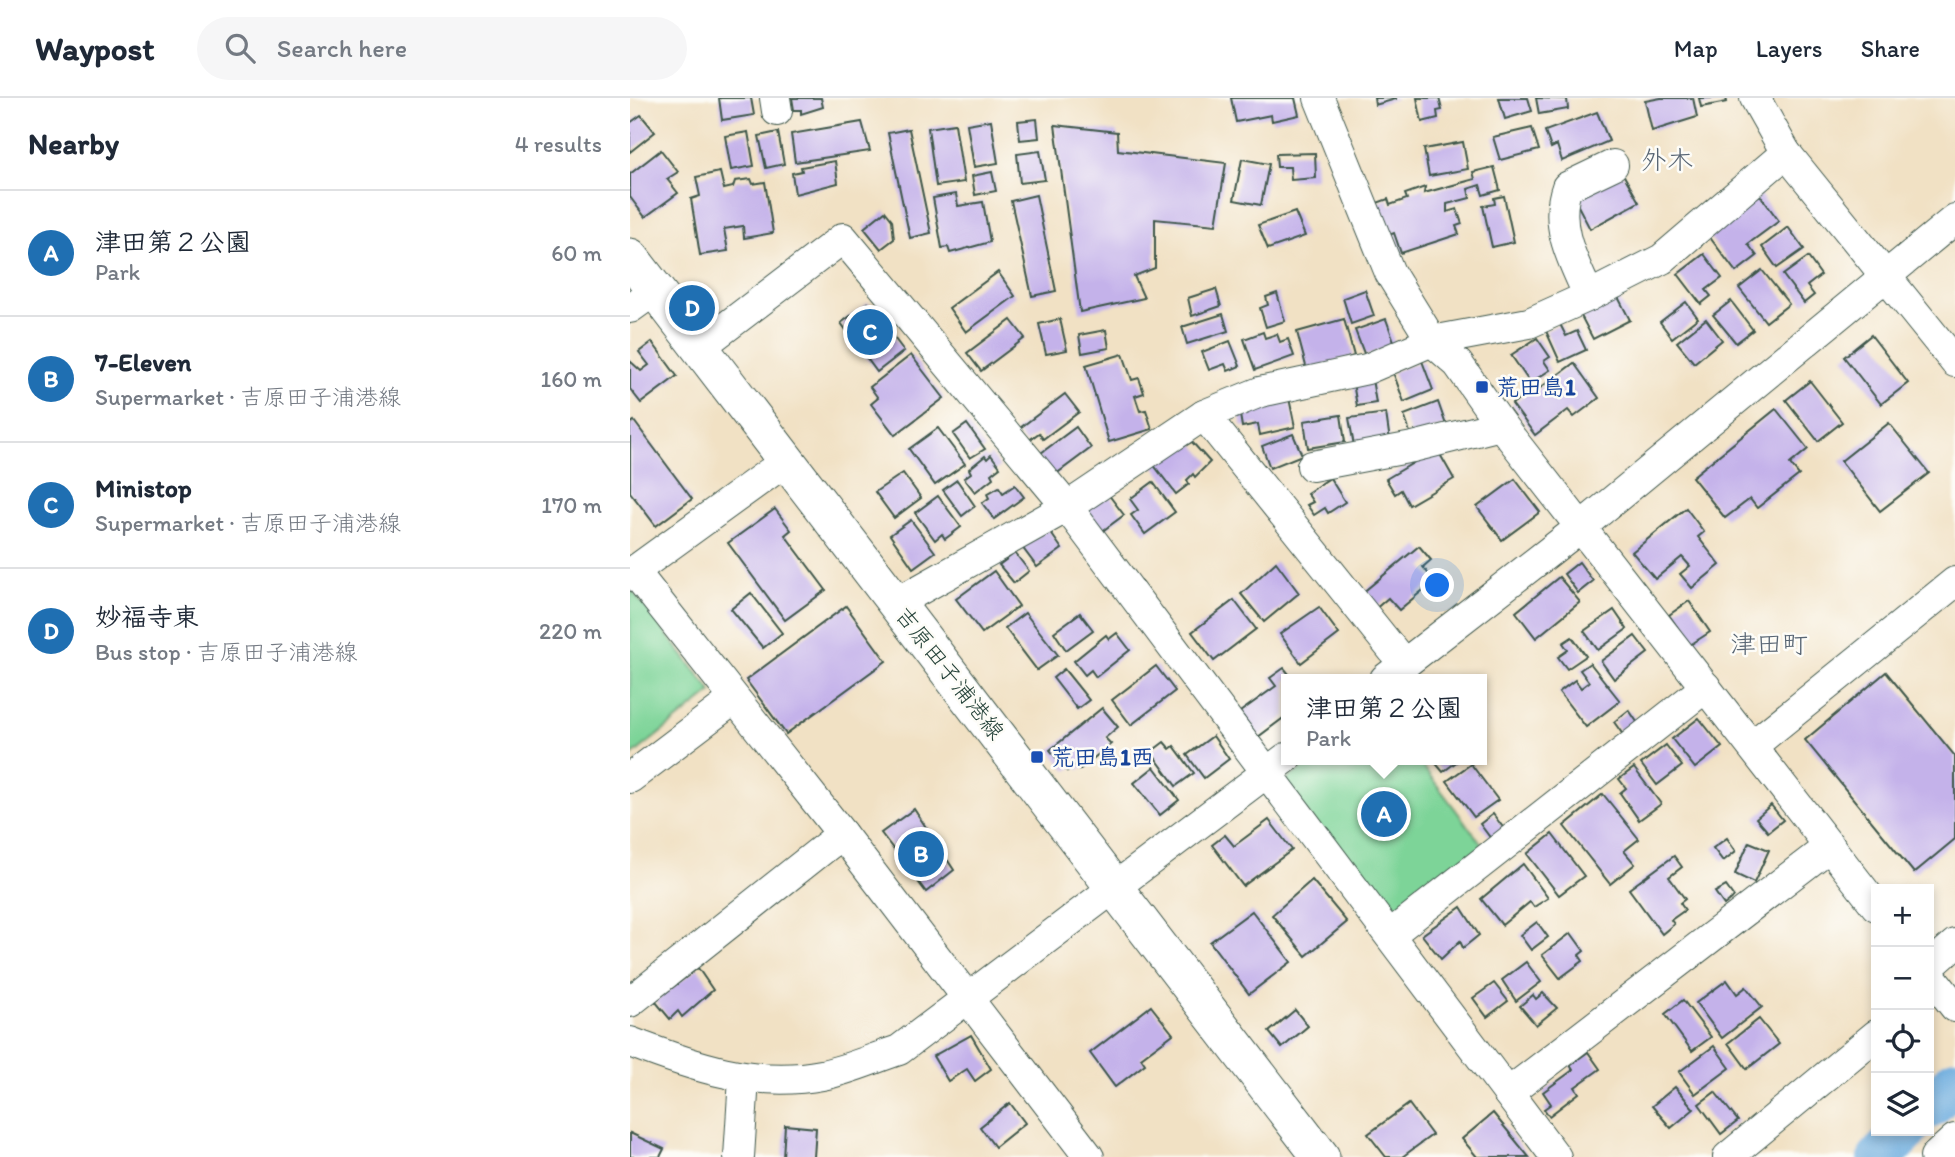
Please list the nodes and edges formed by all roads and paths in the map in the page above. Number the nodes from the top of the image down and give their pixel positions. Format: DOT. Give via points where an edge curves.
graph roads {
  1 [pos="1318,98"];
  2 [pos="1755,98"];
  3 [pos="1786,153"];
  4 [pos="1613,165"];
  5 [pos="1955,219"];
  6 [pos="630,257"];
  7 [pos="1888,275"];
  8 [pos="1589,296"];
  9 [pos="643,299"];
  10 [pos="1432,341"];
  11 [pos="700,347"];
  12 [pos="1955,362"];
  13 [pos="1204,415"];
  14 [pos="1502,425"];
  15 [pos="786,461"];
  16 [pos="1312,466"];
  17 [pos="1067,507"];
  18 [pos="1581,527"];
  19 [pos="632,572"];
  20 [pos="1955,582"];
  21 [pos="896,603"];
  22 [pos="1394,671"];
  23 [pos="1706,687"];
  24 [pos="733,699"];
  25 [pos="1752,746"];
  26 [pos="1278,765"];
  27 [pos="630,778"];
  28 [pos="842,834"];
  29 [pos="1830,846"];
  30 [pos="1117,888"];
  31 [pos="1871,899"];
  32 [pos="1391,934"];
  33 [pos="1955,944"];
  34 [pos="1936,985"];
  35 [pos="969,1000"];
  36 [pos="630,1002"];
  37 [pos="1871,1039"];
  38 [pos="630,1042"];
  39 [pos="744,1078"];
  40 [pos="1508,1093"];
  41 [pos="1955,1139"];
  42 [pos="739,1157"];
  43 [pos="1089,1157"];
  44 [pos="1321,1157"];
  45 [pos="1556,1157"];
  46 [pos="1728,1157"];
  47 [pos="1935,1157"];
  1 -- 10 [label="street" via="1390,273"];
  2 -- 3 [label="street"];
  3 -- 7 [label="street"];
  3 -- 8 [label="street" via="1662,259"];
  4 -- 8 [label="street" via="1567,187 1562,202 1562,227"];
  5 -- 7 [label="street"];
  6 -- 9 [label="main road, 吉原田子浦港線"];
  7 -- 12 [label="street"];
  7 -- 18 [label="street"];
  8 -- 10 [label="street" via="1529,323"];
  9 -- 11 [label="main road, 吉原田子浦港線"];
  10 -- 13 [label="street" via="1367,369 1260,392"];
  10 -- 14 [label="street" via="1458,364"];
  11 -- 15 [label="main road, 吉原田子浦港線"];
  11 -- 17 [label="street" via="843,237"];
  13 -- 17 [label="street"];
  13 -- 22 [label="street"];
  14 -- 16 [label="street"];
  14 -- 18 [label="street"];
  15 -- 19 [label="street"];
  15 -- 21 [label="main road, 吉原田子浦港線"];
  17 -- 21 [label="street"];
  17 -- 26 [label="street"];
  18 -- 22 [label="street"];
  18 -- 23 [label="street"];
  19 -- 24 [label="street"];
  20 -- 25 [label="street"];
  21 -- 30 [label="main road, 吉原田子浦港線"];
  23 -- 25 [label="street"];
  23 -- 32 [label="street"];
  24 -- 27 [label="street"];
  24 -- 28 [label="street"];
  25 -- 29 [label="street"];
  26 -- 30 [label="street"];
  26 -- 32 [label="street"];
  28 -- 35 [label="street"];
  28 -- 36 [label="street"];
  29 -- 31 [label="street"];
  29 -- 40 [label="street"];
  30 -- 35 [label="street"];
  30 -- 44 [label="main road, 吉原田子浦港線"];
  32 -- 40 [label="street"];
  33 -- 34 [label="street"];
  35 -- 39 [label="street" via="899,1049 822,1075"];
  35 -- 43 [label="street"];
  37 -- 46 [label="street"];
  38 -- 39 [label="street"];
  39 -- 42 [label="street"];
  40 -- 45 [label="street"];
  41 -- 47 [label="street"];
}
